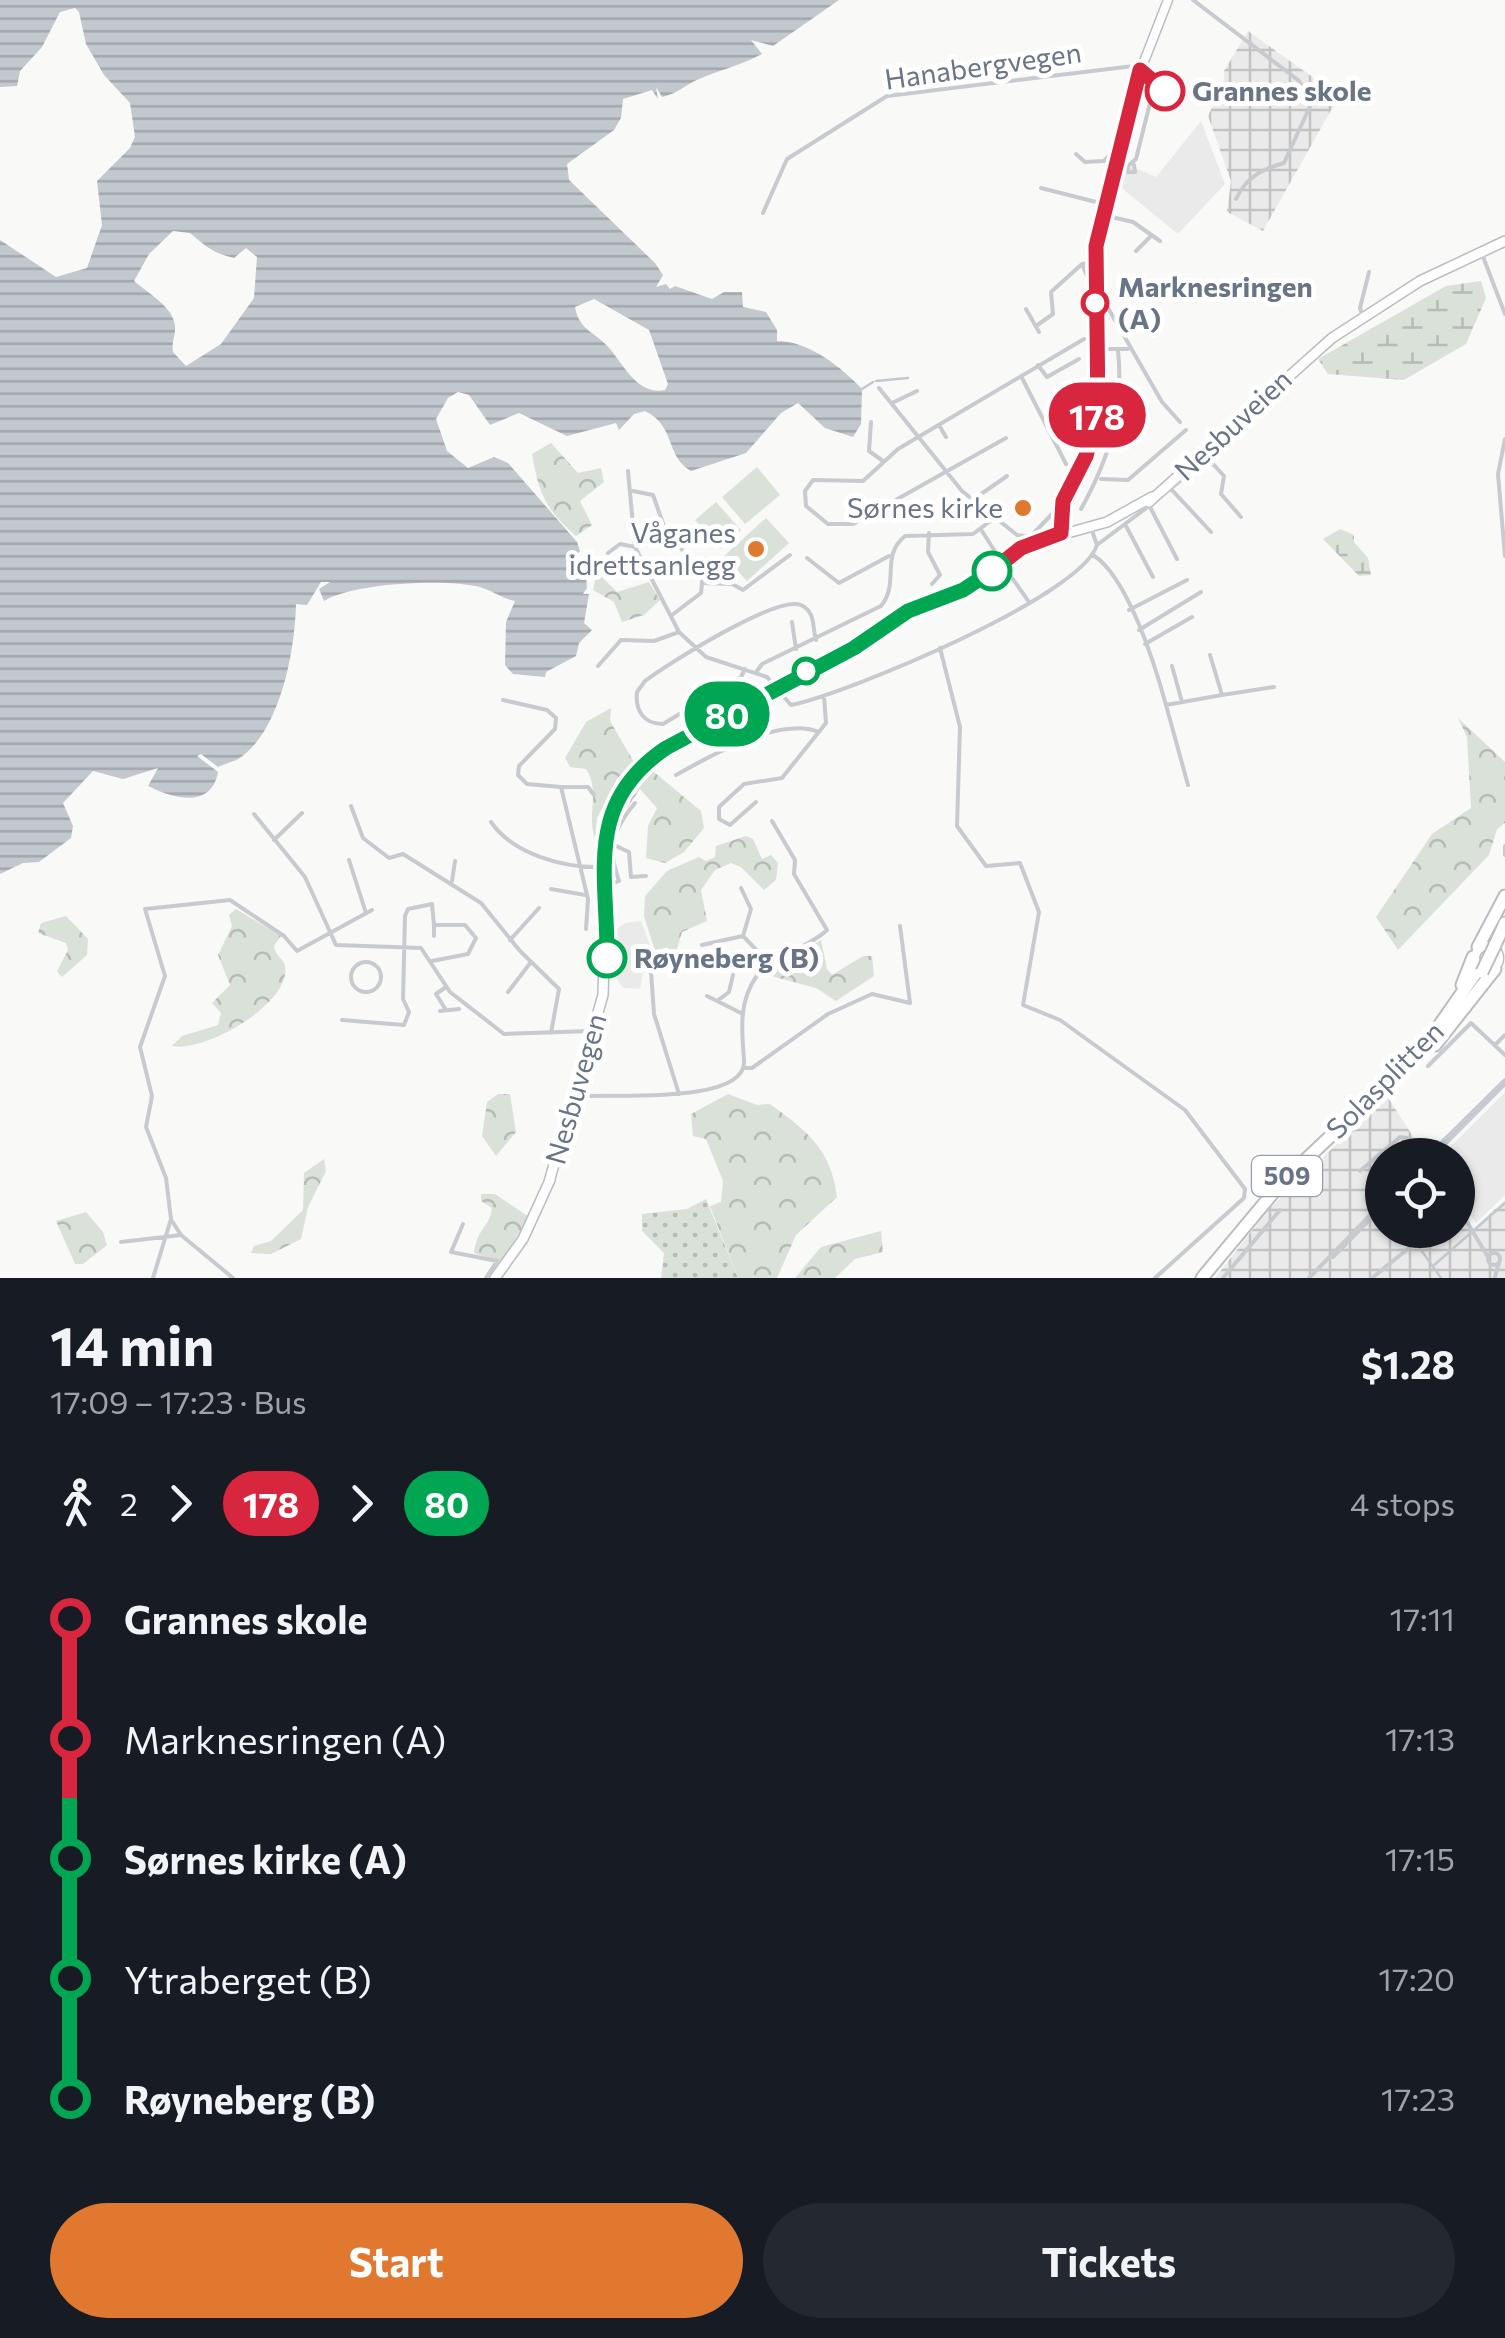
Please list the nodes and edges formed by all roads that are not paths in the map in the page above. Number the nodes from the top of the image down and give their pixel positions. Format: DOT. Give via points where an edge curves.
graph roads {
  1 [pos="1168,0"];
  2 [pos="1194,0"];
  3 [pos="1140,71"];
  4 [pos="1153,82"];
  5 [pos="1165,91"];
  6 [pos="1106,142"];
  7 [pos="1116,152"];
  8 [pos="1076,154"];
  9 [pos="1134,165"];
  10 [pos="1041,188"];
  11 [pos="1236,199"];
  12 [pos="1106,205"];
  13 [pos="763,214"];
  14 [pos="1103,216"];
  15 [pos="1152,234"];
  16 [pos="1160,241"];
  17 [pos="1505,241"];
  18 [pos="1136,251"];
  19 [pos="1482,254"];
  20 [pos="1094,262"];
  21 [pos="1082,264"];
  22 [pos="1369,272"];
  23 [pos="1104,301"];
  24 [pos="1026,308"];
  25 [pos="1090,312"];
  26 [pos="1505,314"];
  27 [pos="1363,317"];
  28 [pos="1084,339"];
  29 [pos="1131,349"];
  30 [pos="1118,350"];
  31 [pos="1098,352"];
  32 [pos="1078,359"];
  33 [pos="1038,365"];
  34 [pos="1021,376"];
  35 [pos="879,388"];
  36 [pos="917,391"];
  37 [pos="1086,401"];
  38 [pos="892,403"];
  39 [pos="1060,411"];
  40 [pos="1043,420"];
  41 [pos="871,422"];
  42 [pos="1180,422"];
  43 [pos="939,425"];
  44 [pos="1186,430"];
  45 [pos="1082,431"];
  46 [pos="946,437"];
  47 [pos="1006,438"];
  48 [pos="920,439"];
  49 [pos="1505,439"];
  50 [pos="883,461"];
  51 [pos="1066,464"];
  52 [pos="628,471"];
  53 [pos="946,472"];
  54 [pos="1007,476"];
  55 [pos="1099,478"];
  56 [pos="1171,489"];
  57 [pos="633,490"];
  58 [pos="974,499"];
  59 [pos="1151,502"];
  60 [pos="1503,508"];
  61 [pos="1082,509"];
  62 [pos="1062,514"];
  63 [pos="997,516"];
  64 [pos="1241,517"];
  65 [pos="1126,526"];
  66 [pos="1092,530"];
  67 [pos="982,531"];
  68 [pos="1211,532"];
  69 [pos="929,533"];
  70 [pos="1064,534"];
  71 [pos="1097,545"];
  72 [pos="635,547"];
  73 [pos="608,553"];
  74 [pos="996,553"];
  75 [pos="790,555"];
  76 [pos="1093,555"];
  77 [pos="890,556"];
  78 [pos="1505,556"];
  79 [pos="807,558"];
  80 [pos="1176,559"];
  81 [pos="1010,575"];
  82 [pos="1153,577"];
  83 [pos="1188,580"];
  84 [pos="705,583"];
  85 [pos="932,584"];
  86 [pos="1201,592"];
  87 [pos="1028,602"];
  88 [pos="1129,610"];
  89 [pos="672,615"];
  90 [pos="1192,617"];
  91 [pos="792,622"];
  92 [pos="1140,630"];
  93 [pos="679,632"];
  94 [pos="816,640"];
  95 [pos="1145,644"];
  96 [pos="796,648"];
  97 [pos="940,648"];
  98 [pos="697,651"];
  99 [pos="1210,655"];
  100 [pos="598,666"];
  101 [pos="1172,666"];
  102 [pos="745,669"];
  103 [pos="757,672"];
  104 [pos="776,687"];
  105 [pos="1274,687"];
  106 [pos="1222,695"];
  107 [pos="824,696"];
  108 [pos="504,700"];
  109 [pos="1182,702"];
  110 [pos="1166,705"];
  111 [pos="819,732"];
  112 [pos="676,775"];
  113 [pos="1188,784"];
  114 [pos="561,787"];
  115 [pos="594,794"];
  116 [pos="756,802"];
  117 [pos="635,803"];
  118 [pos="350,806"];
  119 [pos="302,813"];
  120 [pos="254,814"];
  121 [pos="772,821"];
  122 [pos="491,822"];
  123 [pos="274,840"];
  124 [pos="614,845"];
  125 [pos="1505,846"];
  126 [pos="1505,855"];
  127 [pos="349,860"];
  128 [pos="455,861"];
  129 [pos="579,868"];
  130 [pos="603,868"];
  131 [pos="646,876"];
  132 [pos="807,878"];
  133 [pos="451,882"];
  134 [pos="799,882"];
  135 [pos="606,886"];
  136 [pos="740,888"];
  137 [pos="550,889"];
  138 [pos="587,895"];
  139 [pos="1505,896"];
  140 [pos="606,906"];
  141 [pos="539,908"];
  142 [pos="1505,911"];
  143 [pos="1505,923"];
  144 [pos="434,925"];
  145 [pos="900,926"];
  146 [pos="586,929"];
  147 [pos="328,930"];
  148 [pos="434,936"];
  149 [pos="743,936"];
  150 [pos="510,940"];
  151 [pos="702,945"];
  152 [pos="403,946"];
  153 [pos="369,947"];
  154 [pos="1476,952"];
  155 [pos="432,960"];
  156 [pos="1497,960"];
  157 [pos="372,962"];
  158 [pos="531,962"];
  159 [pos="726,962"];
  160 [pos="770,964"];
  161 [pos="732,975"];
  162 [pos="430,987"];
  163 [pos="446,987"];
  164 [pos="508,992"];
  165 [pos="436,994"];
  166 [pos="707,996"];
  167 [pos="717,1001"];
  168 [pos="459,1009"];
  169 [pos="742,1014"];
  170 [pos="342,1020"];
  171 [pos="551,1032"];
  172 [pos="596,1034"];
  173 [pos="1505,1036"];
  174 [pos="1495,1045"];
  175 [pos="1422,1050"];
  176 [pos="1505,1055"];
  177 [pos="1428,1066"];
  178 [pos="744,1068"];
  179 [pos="1406,1071"];
  180 [pos="1505,1082"];
  181 [pos="584,1092"];
  182 [pos="679,1094"];
  183 [pos="1444,1138"];
  184 [pos="1365,1166"];
  185 [pos="1360,1171"];
  186 [pos="1280,1210"];
  187 [pos="171,1219"];
  188 [pos="1270,1221"];
  189 [pos="1365,1222"];
  190 [pos="462,1224"];
  191 [pos="1276,1228"];
  192 [pos="1475,1232"];
  193 [pos="166,1233"];
  194 [pos="181,1235"];
  195 [pos="122,1242"];
  196 [pos="1409,1248"];
  197 [pos="1493,1254"];
  198 [pos="1502,1257"];
  199 [pos="1492,1264"];
  200 [pos="153,1278"];
  201 [pos="233,1278"];
  202 [pos="486,1278"];
  203 [pos="495,1278"];
  204 [pos="1155,1278"];
  205 [pos="1204,1278"];
  206 [pos="1223,1278"];
  207 [pos="1311,1278"];
  208 [pos="1372,1278"];
  209 [pos="1494,1278"];
  1 -- 3 [label="main road"];
  2 -- 11 [label="street" via="1298,80 1312,102 1284,162 1265,166"];
  3 -- 4 [label="street, Hanabergvegen"];
  3 -- 7 [label="main road"];
  3 -- 13 [label="street, Hanabergvegen" via="887,96 787,159"];
  4 -- 5 [label="street"];
  4 -- 9 [label="street"];
  6 -- 7 [label="street"];
  7 -- 8 [label="street" via="1102,162"];
  7 -- 12 [label="main road"];
  10 -- 12 [label="street"];
  12 -- 14 [label="main road"];
  14 -- 15 [label="street" via="1134,222"];
  14 -- 20 [label="main road"];
  15 -- 16 [label="street"];
  15 -- 18 [label="street"];
  17 -- 19 [label="main road, Nesbuveien"];
  19 -- 26 [label="street"];
  19 -- 27 [label="main road, Nesbuveien"];
  20 -- 21 [label="street"];
  20 -- 31 [label="main road"];
  21 -- 24 [label="street" via="1051,292 1053,314 1037,329"];
  21 -- 25 [label="street"];
  22 -- 27 [label="street"];
  23 -- 29 [label="street"];
  27 -- 59 [label="main road, Nesbuveien" via="1293,369"];
  28 -- 33 [label="street"];
  29 -- 30 [label="street"];
  29 -- 42 [label="street"];
  30 -- 31 [label="street"];
  30 -- 55 [label="street" via="1118,417"];
  31 -- 62 [label="main road" via="1093,434"];
  32 -- 33 [label="street" via="1047,377"];
  33 -- 34 [label="street"];
  34 -- 40 [label="street"];
  34 -- 43 [label="street"];
  35 -- 38 [label="street"];
  36 -- 38 [label="street"];
  37 -- 39 [label="street"];
  38 -- 48 [label="street"];
  39 -- 40 [label="street"];
  39 -- 45 [label="street"];
  40 -- 51 [label="street"];
  41 -- 50 [label="street" via="869,450"];
  43 -- 46 [label="street"];
  43 -- 48 [label="street"];
  44 -- 55 [label="street" via="1128,480"];
  47 -- 53 [label="street"];
  48 -- 50 [label="street"];
  48 -- 53 [label="street"];
  49 -- 60 [label="street" via="1498,474"];
  50 -- 53 [label="street" via="863,481 813,480 806,506 828,524 854,524"];
  52 -- 57 [label="street"];
  53 -- 58 [label="street"];
  54 -- 58 [label="street"];
  55 -- 61 [label="street"];
  56 -- 59 [label="street"];
  56 -- 64 [label="street" via="1213,464 1224,476 1222,495"];
  56 -- 68 [label="street"];
  57 -- 72 [label="street"];
  57 -- 84 [label="street" via="653,495 666,532"];
  58 -- 63 [label="street"];
  59 -- 65 [label="street"];
  59 -- 66 [label="main road, Nesbuvegen"];
  59 -- 80 [label="street"];
  60 -- 78 [label="street"];
  62 -- 63 [label="street" via="1052,514 1026,538"];
  62 -- 70 [label="main road"];
  63 -- 67 [label="street"];
  65 -- 71 [label="street"];
  65 -- 82 [label="street"];
  66 -- 70 [label="main road, Nesbuvegen"];
  66 -- 71 [label="street"];
  67 -- 69 [label="street"];
  67 -- 74 [label="street"];
  69 -- 77 [label="street" via="905,536"];
  69 -- 85 [label="street" via="928,552 940,575"];
  70 -- 104 [label="main road, Nesbuvegen" via="970,586 908,611"];
  71 -- 76 [label="street"];
  72 -- 73 [label="street" via="620,544"];
  72 -- 89 [label="street"];
  75 -- 84 [label="street" via="743,590"];
  76 -- 87 [label="street"];
  76 -- 88 [label="street" via="1108,565"];
  77 -- 79 [label="street" via="840,583"];
  77 -- 94 [label="street" via="884,602"];
  81 -- 87 [label="street"];
  83 -- 88 [label="street"];
  84 -- 89 [label="street"];
  86 -- 92 [label="street"];
  87 -- 97 [label="street"];
  88 -- 92 [label="street"];
  89 -- 93 [label="street"];
  90 -- 95 [label="street"];
  91 -- 96 [label="street"];
  92 -- 95 [label="street"];
  93 -- 98 [label="street"];
  93 -- 100 [label="street" via="621,640"];
  94 -- 96 [label="street"];
  94 -- 98 [label="street" via="808,610 787,604"];
  95 -- 110 [label="street"];
  96 -- 103 [label="street"];
  97 -- 107 [label="street"];
  97 -- 204 [label="street" via="960,727 957,826 986,866 1020,863 1038,908 1023,1005 1060,1020 1185,1110 1245,1189 1244,1198"];
  98 -- 102 [label="street"];
  98 -- 102 [label="street" via="640,686 637,706 647,721 664,724"];
  99 -- 106 [label="street"];
  101 -- 109 [label="street"];
  102 -- 103 [label="street"];
  103 -- 104 [label="street"];
  104 -- 107 [label="street" via="791,706"];
  104 -- 130 [label="main road, Nesbuvegen" via="650,759 624,790 609,825"];
  105 -- 106 [label="street"];
  106 -- 109 [label="street"];
  107 -- 111 [label="street" via="829,716"];
  108 -- 114 [label="street" via="554,715 555,728 518,775 527,784"];
  109 -- 110 [label="street"];
  110 -- 113 [label="street"];
  111 -- 112 [label="street" via="780,729"];
  111 -- 116 [label="street" via="782,778 739,787 719,807 718,820 730,825"];
  114 -- 115 [label="street" via="588,787"];
  114 -- 129 [label="street"];
  117 -- 124 [label="street"];
  118 -- 133 [label="street" via="367,842 386,858 404,854"];
  119 -- 123 [label="street"];
  120 -- 123 [label="street"];
  121 -- 134 [label="street" via="795,860"];
  122 -- 129 [label="street" via="522,848"];
  123 -- 147 [label="street" via="304,877"];
  124 -- 131 [label="street" via="629,852 631,877"];
  124 -- 135 [label="street" via="610,860 619,881"];
  125 -- 126 [label="street"];
  127 -- 147 [label="street" via="369,912"];
  128 -- 133 [label="street"];
  129 -- 130 [label="street"];
  129 -- 138 [label="street"];
  130 -- 135 [label="main road, Nesbuvegen"];
  130 -- 140 [label="main road, Nesbuvegen"];
  132 -- 134 [label="street"];
  133 -- 150 [label="street" via="481,903"];
  134 -- 160 [label="street" via="826,928"];
  135 -- 140 [label="main road, Nesbuvegen"];
  136 -- 149 [label="street" via="751,910"];
  137 -- 138 [label="street"];
  138 -- 146 [label="street"];
  139 -- 154 [label="highway, 509"];
  140 -- 172 [label="main road, Nesbuvegen"];
  141 -- 150 [label="street"];
  142 -- 156 [label="highway, Solasplitten / 509"];
  143 -- 156 [label="highway, Solasplitten / 509"];
  144 -- 148 [label="street"];
  144 -- 152 [label="street" via="430,903 408,908"];
  144 -- 155 [label="street" via="464,926 476,941 468,954"];
  145 -- 178 [label="street" via="910,1003 872,994"];
  147 -- 153 [label="street" via="336,945"];
  147 -- 187 [label="street" via="297,950 230,900 146,909 165,976 140,1047 152,1096 146,1127 166,1178"];
  149 -- 151 [label="street"];
  149 -- 160 [label="street"];
  150 -- 158 [label="street"];
  152 -- 153 [label="street"];
  152 -- 155 [label="street" via="420,948"];
  152 -- 170 [label="street" via="409,1012 404,1026"];
  153 -- 157 [label="street"];
  154 -- 156 [label="main road"];
  154 -- 156 [label="main road"];
  154 -- 175 [label="highway, 509"];
  155 -- 163 [label="street"];
  156 -- 175 [label="highway, Solasplitten / 509"];
  156 -- 179 [label="highway, Solasplitten / 509"];
  156 -- 179 [label="highway, 509" via="1438,1042"];
  157 -- 157 [label="street" via="378,989 355,989 352,965"];
  158 -- 164 [label="street"];
  158 -- 171 [label="street" via="558,989"];
  159 -- 182 [label="street" via="698,970 662,962 651,971 654,1014"];
  160 -- 169 [label="street" via="753,983"];
  161 -- 167 [label="street" via="729,992"];
  162 -- 165 [label="street"];
  163 -- 165 [label="street"];
  163 -- 171 [label="street" via="498,1032"];
  165 -- 168 [label="street" via="443,1011"];
  166 -- 167 [label="street"];
  167 -- 169 [label="street"];
  169 -- 178 [label="street"];
  171 -- 172 [label="street"];
  172 -- 181 [label="main road, Nesbuvegen"];
  173 -- 174 [label="street"];
  174 -- 176 [label="street"];
  174 -- 177 [label="street" via="1467,1024"];
  175 -- 205 [label="highway, Solasplitten / 509" via="1283,1180"];
  178 -- 182 [label="street" via="729,1083"];
  179 -- 205 [label="highway, Solasplitten / 509" via="1270,1200"];
  180 -- 183 [label="street"];
  181 -- 182 [label="street"];
  181 -- 203 [label="main road, Nesbuvegen" via="523,1240"];
  184 -- 185 [label="street"];
  186 -- 188 [label="street"];
  187 -- 193 [label="street"];
  187 -- 194 [label="street"];
  188 -- 191 [label="street"];
  188 -- 206 [label="street"];
  189 -- 207 [label="street"];
  190 -- 202 [label="street" via="452,1252 496,1261"];
  192 -- 197 [label="street"];
  193 -- 194 [label="street"];
  193 -- 195 [label="street"];
  193 -- 200 [label="street"];
  194 -- 201 [label="street"];
  196 -- 208 [label="street"];
  197 -- 198 [label="street"];
  197 -- 199 [label="street"];
  198 -- 199 [label="street"];
  198 -- 209 [label="street"];
  199 -- 209 [label="street"];
}
